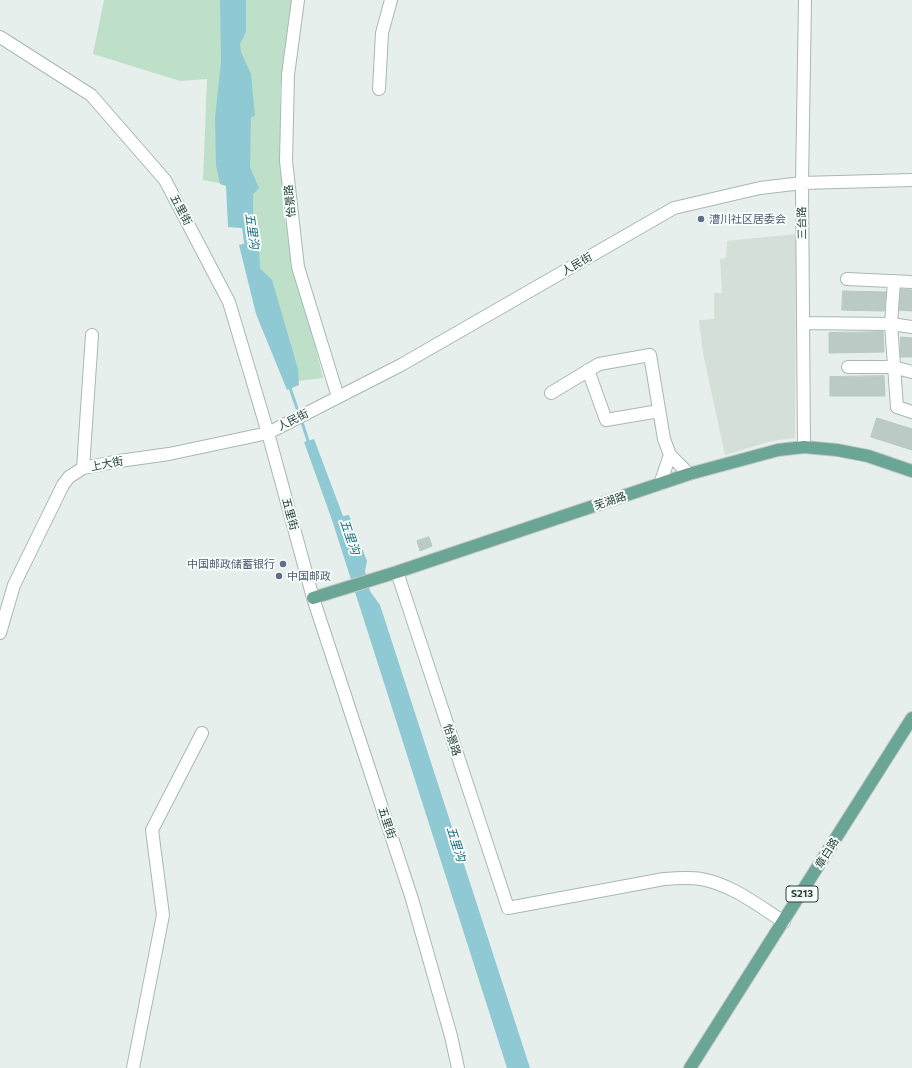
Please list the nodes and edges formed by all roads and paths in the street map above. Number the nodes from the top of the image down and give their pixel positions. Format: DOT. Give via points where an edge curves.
graph roads {
  1 [pos="298,0"];
  2 [pos="391,0"];
  3 [pos="805,0"];
  4 [pos="0,36"];
  5 [pos="379,89"];
  6 [pos="912,180"];
  7 [pos="802,183"];
  8 [pos="847,279"];
  9 [pos="894,281"];
  10 [pos="912,282"];
  11 [pos="803,323"];
  12 [pos="890,324"];
  13 [pos="912,326"];
  14 [pos="92,335"];
  15 [pos="848,367"];
  16 [pos="893,367"];
  17 [pos="588,370"];
  18 [pos="912,372"];
  19 [pos="551,393"];
  20 [pos="338,397"];
  21 [pos="659,412"];
  22 [pos="912,412"];
  23 [pos="268,433"];
  24 [pos="804,447"];
  25 [pos="670,455"];
  26 [pos="83,468"];
  27 [pos="912,470"];
  28 [pos="689,474"];
  29 [pos="660,484"];
  30 [pos="397,572"];
  31 [pos="313,598"];
  32 [pos="0,633"];
  33 [pos="912,718"];
  34 [pos="202,733"];
  35 [pos="784,922"];
  36 [pos="133,1068"];
  37 [pos="458,1068"];
  38 [pos="690,1068"];
  1 -- 20 [label="street, 怡景路" via="288,75 286,161 298,267"];
  2 -- 5 [label="street" via="382,33"];
  3 -- 7 [label="street, 三台路"];
  4 -- 23 [label="street, 五里街" via="91,95 165,180 229,302"];
  6 -- 7 [label="street, 人民街"];
  7 -- 11 [label="street, 三台路"];
  7 -- 20 [label="street, 人民街" via="760,188 674,208 401,365"];
  8 -- 9 [label="street"];
  9 -- 10 [label="street"];
  9 -- 12 [label="street"];
  11 -- 12 [label="street"];
  11 -- 24 [label="street, 三台路"];
  12 -- 13 [label="street"];
  12 -- 16 [label="street"];
  14 -- 26 [label="street"];
  15 -- 16 [label="street"];
  16 -- 18 [label="street"];
  16 -- 22 [label="street" via="897,407"];
  17 -- 19 [label="street"];
  17 -- 21 [label="street" via="606,420"];
  17 -- 21 [label="street" via="599,364 650,355"];
  20 -- 23 [label="street, 人民街"];
  21 -- 25 [label="street"];
  23 -- 26 [label="street, 上大街" via="169,454"];
  23 -- 31 [label="street, 五里街"];
  24 -- 27 [label="main road, 芜湖路" via="852,453"];
  24 -- 28 [label="main road, 芜湖路" via="778,450"];
  25 -- 28 [label="street"];
  25 -- 29 [label="street"];
  26 -- 32 [label="street, 上大街" via="69,477 63,485 14,585"];
  28 -- 29 [label="main road, 芜湖路"];
  29 -- 30 [label="main road, 芜湖路"];
  30 -- 31 [label="main road, 芜湖路"];
  30 -- 35 [label="street, 怡景路" via="508,908 664,879 688,877 726,887"];
  31 -- 37 [label="street, 五里街" via="412,899"];
  33 -- 35 [label="main road, 章白路 / S213"];
  34 -- 36 [label="street" via="152,830 163,915"];
  35 -- 38 [label="main road, 章白路 / S213"];
}
